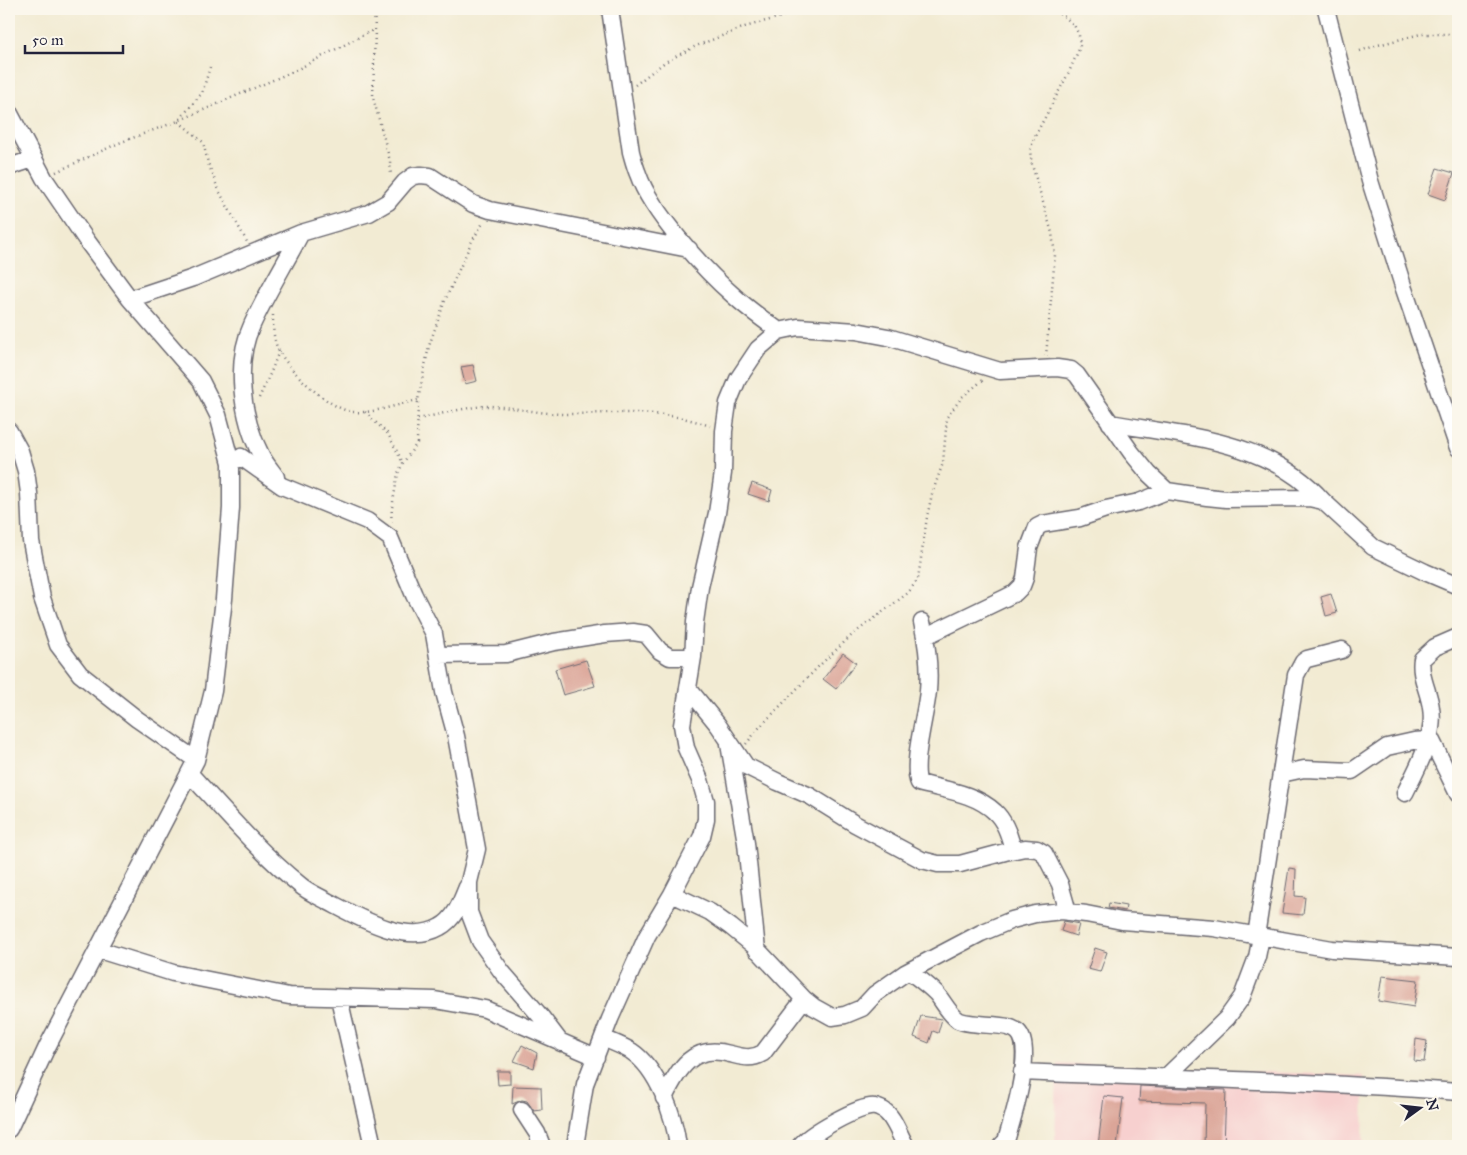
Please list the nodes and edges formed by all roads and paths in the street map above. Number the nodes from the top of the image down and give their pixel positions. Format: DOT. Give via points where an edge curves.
graph roads {
  1 [pos="374,9"];
  2 [pos="610,9"];
  3 [pos="808,9"];
  4 [pos="1050,9"];
  5 [pos="1326,9"];
  6 [pos="375,29"];
  7 [pos="1458,34"];
  8 [pos="1360,51"];
  9 [pos="210,67"];
  10 [pos="623,94"];
  11 [pos="9,112"];
  12 [pos="178,121"];
  13 [pos="34,159"];
  14 [pos="9,167"];
  15 [pos="44,178"];
  16 [pos="388,202"];
  17 [pos="490,210"];
  18 [pos="301,233"];
  19 [pos="689,250"];
  20 [pos="253,252"];
  21 [pos="130,299"];
  22 [pos="273,309"];
  23 [pos="779,331"];
  24 [pos="279,351"];
  25 [pos="1044,368"];
  26 [pos="1000,371"];
  27 [pos="258,398"];
  28 [pos="418,400"];
  29 [pos="365,412"];
  30 [pos="418,419"];
  31 [pos="1110,423"];
  32 [pos="9,430"];
  33 [pos="724,431"];
  34 [pos="1458,448"];
  35 [pos="231,463"];
  36 [pos="403,463"];
  37 [pos="282,486"];
  38 [pos="1167,491"];
  39 [pos="1323,501"];
  40 [pos="390,538"];
  41 [pos="1458,586"];
  42 [pos="1458,637"];
  43 [pos="1342,650"];
  44 [pos="438,655"];
  45 [pos="693,657"];
  46 [pos="688,688"];
  47 [pos="1428,738"];
  48 [pos="728,740"];
  49 [pos="738,754"];
  50 [pos="193,767"];
  51 [pos="1281,774"];
  52 [pos="1405,793"];
  53 [pos="1458,794"];
  54 [pos="1013,850"];
  55 [pos="469,882"];
  56 [pos="672,894"];
  57 [pos="1068,912"];
  58 [pos="1258,936"];
  59 [pos="99,950"];
  60 [pos="757,950"];
  61 [pos="1458,957"];
  62 [pos="909,971"];
  63 [pos="339,998"];
  64 [pos="804,999"];
  65 [pos="603,1038"];
  66 [pos="561,1043"];
  67 [pos="596,1057"];
  68 [pos="1022,1072"];
  69 [pos="1166,1077"];
  70 [pos="1458,1092"];
  71 [pos="664,1098"];
  72 [pos="522,1110"];
  73 [pos="9,1129"];
  74 [pos="373,1146"];
  75 [pos="542,1146"];
  76 [pos="575,1146"];
  77 [pos="678,1146"];
  78 [pos="800,1146"];
  79 [pos="906,1146"];
  80 [pos="1001,1146"];
  1 -- 6 [label="path"];
  2 -- 10 [label="street"];
  3 -- 10 [label="path" via="745,27 696,46 665,62"];
  4 -- 25 [label="path" via="1074,25 1080,47 1030,151 1055,255"];
  5 -- 34 [label="street" via="1370,181"];
  6 -- 12 [label="path" via="296,70"];
  6 -- 16 [label="path" via="373,96 390,162"];
  7 -- 8 [label="path" via="1421,34"];
  9 -- 12 [label="path" via="202,93"];
  10 -- 19 [label="street" via="631,152 638,175 649,196"];
  11 -- 13 [label="street"];
  12 -- 15 [label="path" via="119,143"];
  12 -- 20 [label="path" via="203,142 218,189"];
  13 -- 14 [label="street"];
  13 -- 15 [label="street"];
  15 -- 21 [label="street"];
  16 -- 17 [label="street" via="405,182 421,175"];
  16 -- 18 [label="street" via="369,213"];
  17 -- 19 [label="street"];
  17 -- 28 [label="path" via="444,303 429,346"];
  18 -- 20 [label="street"];
  18 -- 37 [label="street" via="251,326 242,358 242,390 249,423 261,455"];
  19 -- 23 [label="street" via="734,296"];
  20 -- 21 [label="street" via="194,278"];
  21 -- 35 [label="street" via="201,381 218,415"];
  22 -- 24 [label="path" via="274,334"];
  23 -- 26 [label="street" via="798,327 864,332"];
  23 -- 33 [label="street" via="758,349 738,379 728,403"];
  24 -- 27 [label="path"];
  24 -- 29 [label="path" via="309,385 338,407"];
  25 -- 26 [label="street"];
  25 -- 31 [label="street" via="1064,368 1078,375"];
  26 -- 49 [label="path" via="962,397 946,417 943,463 927,517 918,579 908,593 852,635 758,729"];
  28 -- 29 [label="path"];
  28 -- 30 [label="path"];
  29 -- 36 [label="path" via="388,434"];
  30 -- 33 [label="path" via="486,406 542,414 615,412 673,416"];
  30 -- 36 [label="path" via="416,443"];
  31 -- 38 [label="street" via="1149,474"];
  31 -- 39 [label="street" via="1223,443 1253,452 1288,469"];
  32 -- 50 [label="street" via="26,471 31,541 42,598 58,645 80,674"];
  33 -- 45 [label="street" via="723,473 700,587"];
  35 -- 37 [label="street" via="240,457"];
  35 -- 50 [label="street" via="224,599 213,692"];
  36 -- 40 [label="path" via="395,486"];
  37 -- 40 [label="street" via="367,521"];
  38 -- 39 [label="street" via="1207,498 1309,498"];
  38 -- 54 [label="street" via="1139,502 1037,527 1028,548 1022,586 1004,598 924,629 928,690 916,778 919,783 976,800 996,812"];
  39 -- 41 [label="street" via="1373,547"];
  40 -- 44 [label="street" via="434,634"];
  42 -- 47 [label="street" via="1435,647 1422,659 1422,675 1432,709"];
  43 -- 51 [label="street" via="1307,658 1296,675"];
  44 -- 45 [label="street" via="506,654 554,642 634,632 646,634 670,657"];
  44 -- 55 [label="street" via="477,849"];
  45 -- 46 [label="street"];
  46 -- 48 [label="street"];
  46 -- 56 [label="street" via="682,725 686,748 706,801 706,819 702,836"];
  47 -- 51 [label="street" via="1386,747 1352,771 1304,769"];
  47 -- 52 [label="street"];
  47 -- 53 [label="street"];
  48 -- 49 [label="street"];
  48 -- 60 [label="street" via="746,843"];
  49 -- 54 [label="street" via="746,766 810,796 922,860 960,864"];
  50 -- 55 [label="street" via="268,857 301,886 360,918 396,931 422,933 440,927 456,912"];
  50 -- 59 [label="street"];
  51 -- 58 [label="street"];
  54 -- 57 [label="street" via="1037,849 1044,853 1060,884"];
  55 -- 66 [label="street" via="470,912 480,941"];
  56 -- 60 [label="street" via="710,912"];
  56 -- 65 [label="street" via="647,936"];
  57 -- 58 [label="street"];
  57 -- 62 [label="street" via="1035,914 1012,920"];
  58 -- 61 [label="street" via="1332,949"];
  58 -- 69 [label="street" via="1257,958 1242,997 1227,1018"];
  59 -- 63 [label="street" via="173,973 239,987 288,996"];
  59 -- 73 [label="street" via="47,1046"];
  60 -- 64 [label="street"];
  62 -- 64 [label="street" via="875,994 862,1008 845,1015 832,1017"];
  62 -- 68 [label="street" via="936,993 958,1020 1018,1031 1023,1049"];
  63 -- 66 [label="street" via="435,1000 485,1010"];
  63 -- 74 [label="street"];
  64 -- 71 [label="street" via="763,1053 748,1058 727,1053 695,1055 682,1068"];
  65 -- 67 [label="street"];
  65 -- 71 [label="street" via="632,1052 652,1072"];
  66 -- 67 [label="street"];
  67 -- 76 [label="street" via="585,1084"];
  68 -- 69 [label="street"];
  68 -- 80 [label="street" via="1011,1125"];
  69 -- 70 [label="street"];
  71 -- 77 [label="street"];
  72 -- 75 [label="street"];
  78 -- 79 [label="street" via="818,1130 875,1106 885,1111"];
}
